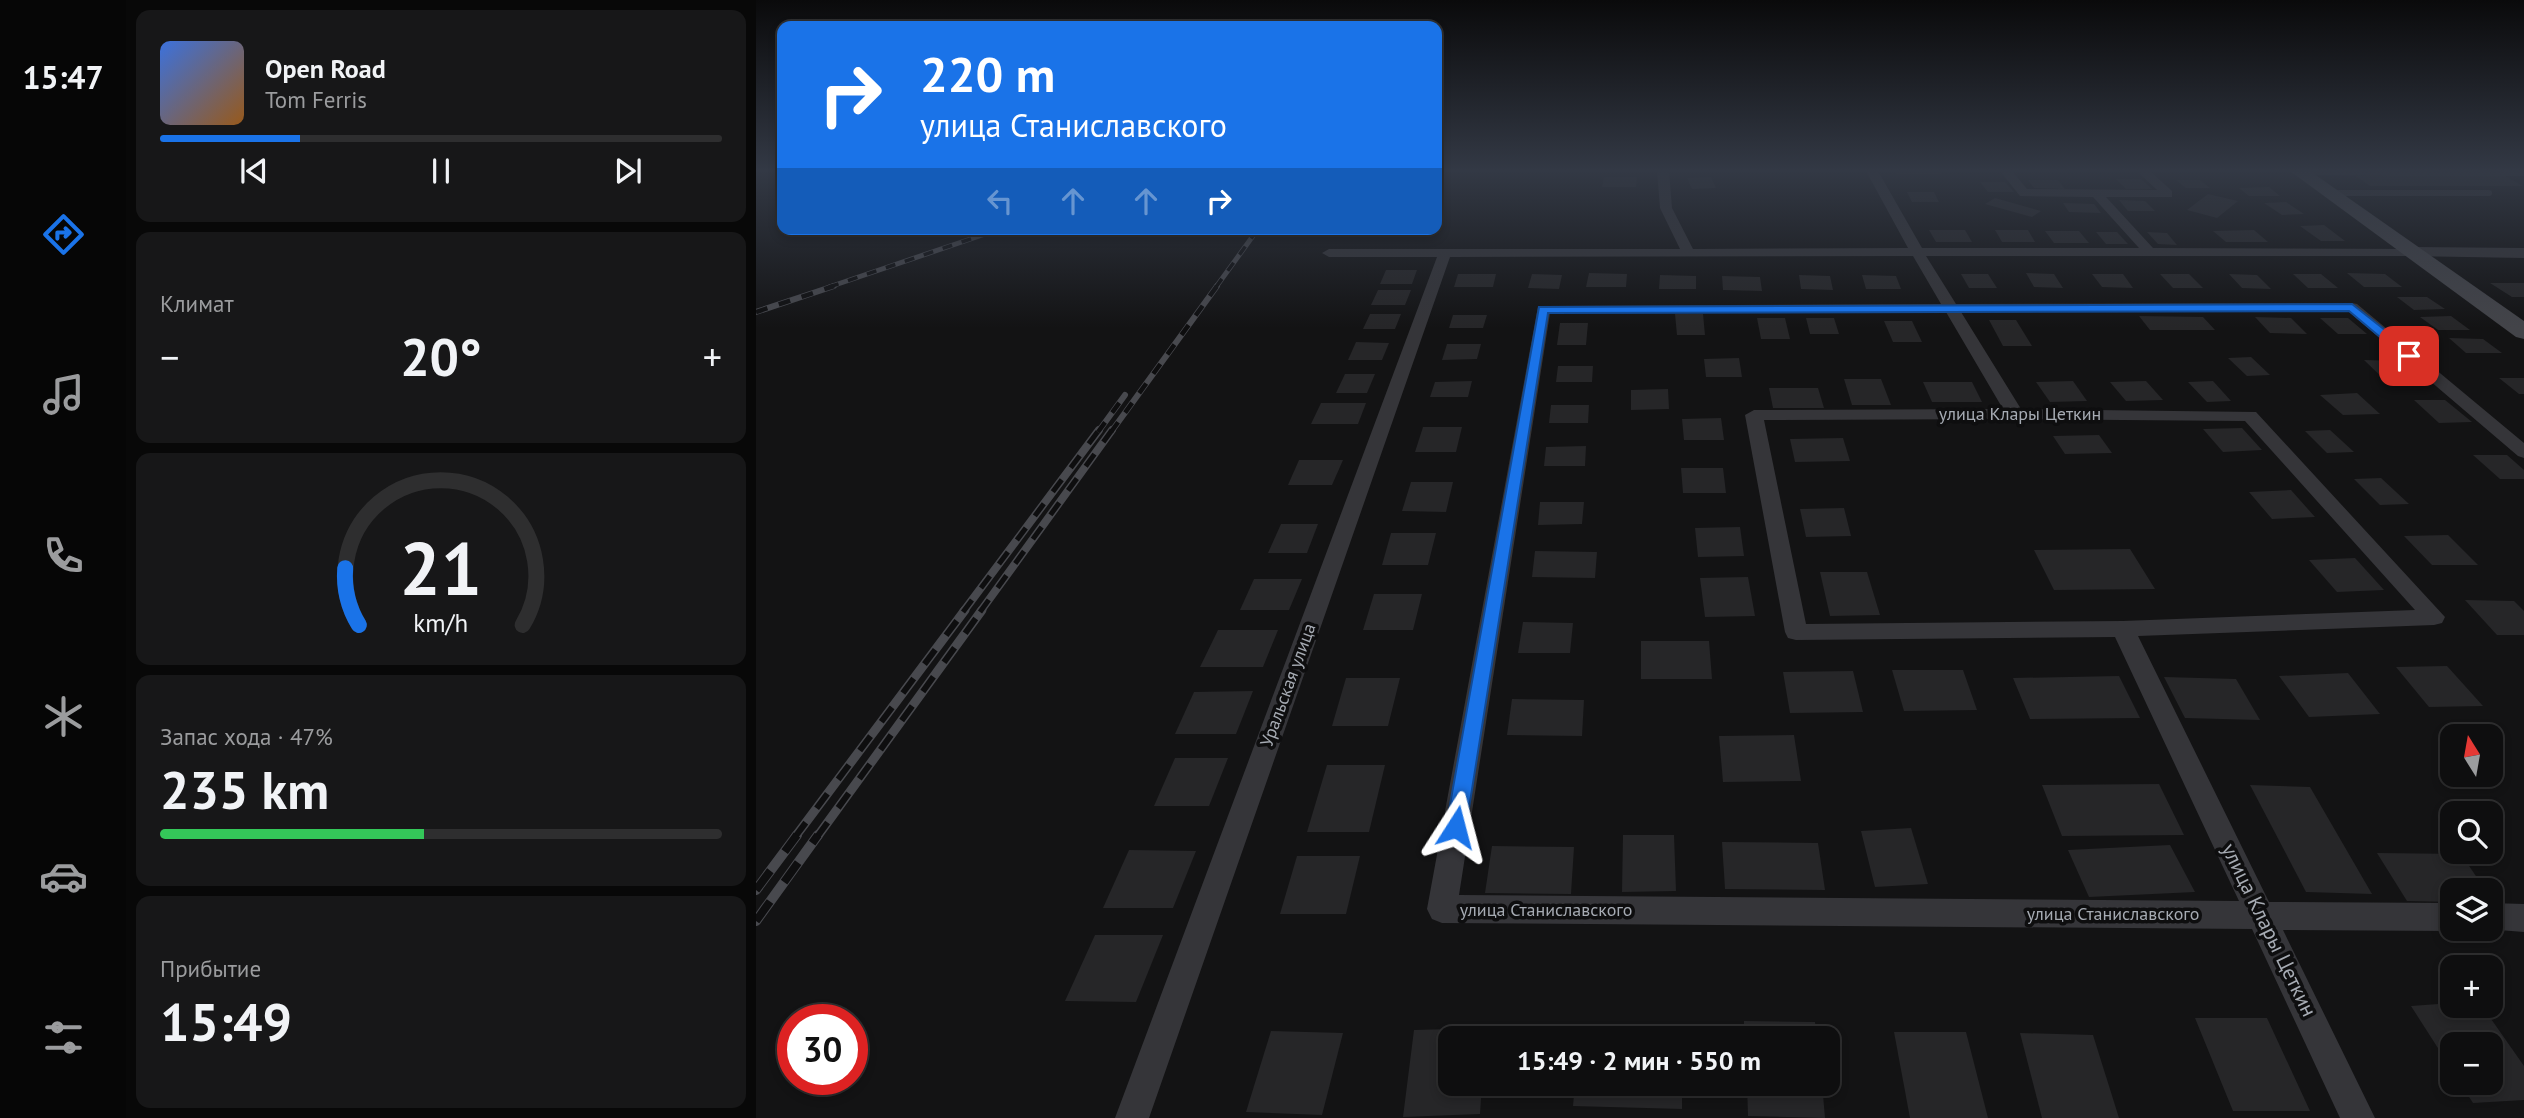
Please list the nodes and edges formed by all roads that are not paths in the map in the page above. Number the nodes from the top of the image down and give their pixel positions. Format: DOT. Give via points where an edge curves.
graph roads {
  1 [pos="1674,223"];
  2 [pos="1900,223"];
  3 [pos="2123,223"];
  4 [pos="2373,223"];
  5 [pos="2414,252"];
  6 [pos="1329,253"];
  7 [pos="1445,253"];
  8 [pos="1689,253"];
  9 [pos="1917,253"];
  10 [pos="2150,253"];
  11 [pos="2524,253"];
  12 [pos="1951,308"];
  13 [pos="2524,332"];
  14 [pos="2015,414"];
  15 [pos="2524,452"];
  16 [pos="2123,629"];
  17 [pos="2263,916"];
  18 [pos="2440,917"];
  19 [pos="2503,918"];
  20 [pos="2524,918"];
  21 [pos="1132,1118"];
  22 [pos="2358,1118"];
  1 -- 8 [label="street"];
  2 -- 9 [label="street"];
  3 -- 10 [label="street"];
  4 -- 5 [label="main road"];
  5 -- 10 [label="street"];
  5 -- 11 [label="street"];
  5 -- 13 [label="main road"];
  6 -- 7 [label="street"];
  7 -- 8 [label="street"];
  7 -- 21 [label="street, Уральская улица"];
  8 -- 9 [label="street"];
  9 -- 10 [label="street"];
  9 -- 12 [label="street"];
  12 -- 14 [label="street"];
  12 -- 15 [label="street, улица Станиславского" via="2352,307"];
  12 -- 17 [label="street, улица Станиславского" via="1543,309 1442,909"];
  14 -- 16 [label="street, улица Клары Цеткин" via="1754,415 1796,632"];
  14 -- 16 [label="street, улица Клары Цеткин" via="2250,416 2434,617"];
  16 -- 17 [label="street, улица Клары Цеткин"];
  17 -- 18 [label="street, улица Станиславского"];
  17 -- 22 [label="street, улица Клары Цеткин"];
  19 -- 20 [label="street"];
}
